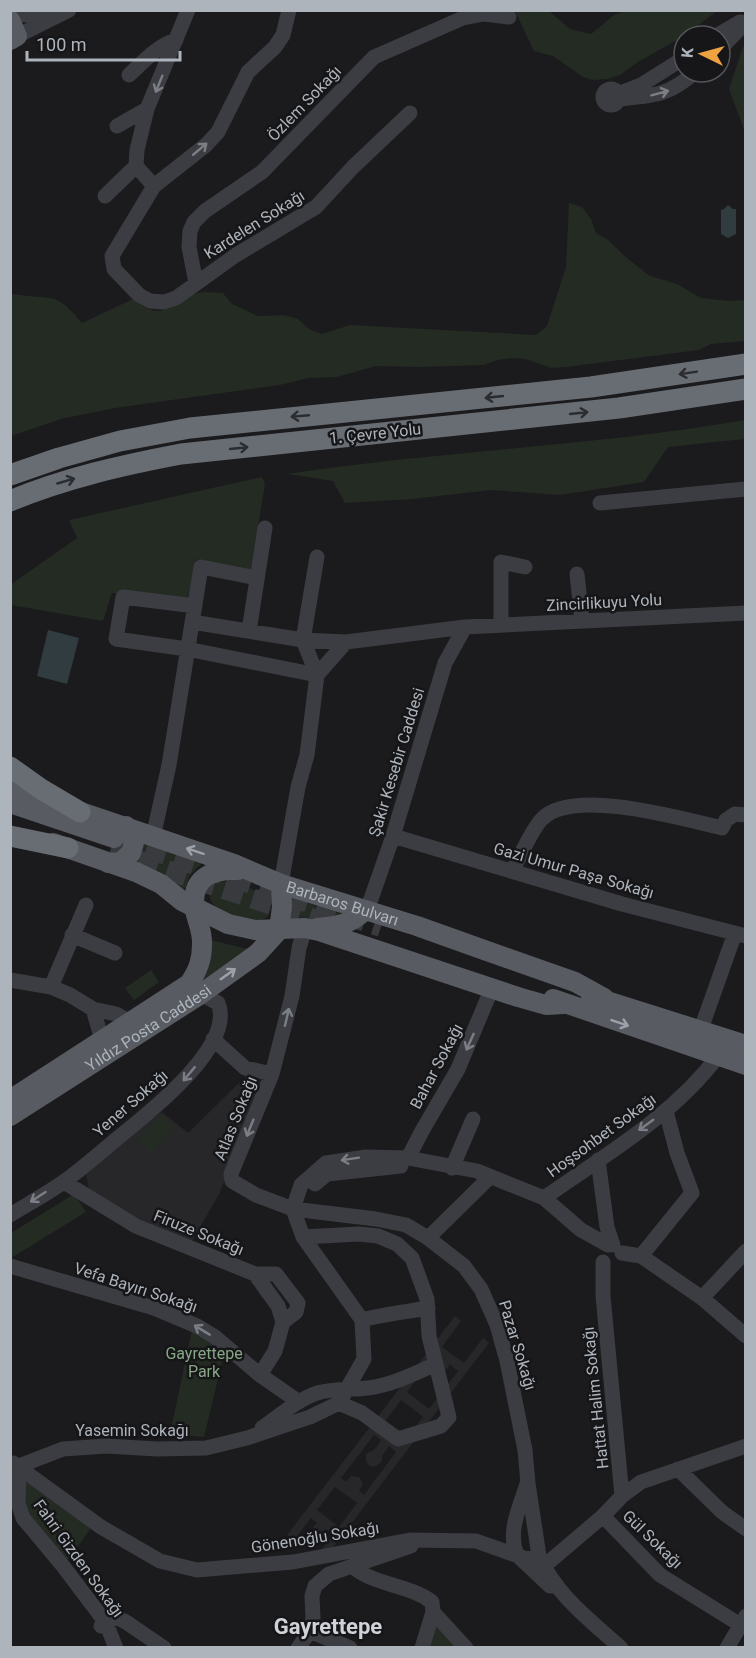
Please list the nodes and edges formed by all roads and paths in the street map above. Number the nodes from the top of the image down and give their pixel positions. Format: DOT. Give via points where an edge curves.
graph roads {
  1 [pos="59,10"];
  2 [pos="69,10"];
  3 [pos="188,10"];
  4 [pos="289,10"];
  5 [pos="10,14"];
  6 [pos="509,17"];
  7 [pos="746,20"];
  8 [pos="732,27"];
  9 [pos="13,32"];
  10 [pos="732,36"];
  11 [pos="176,40"];
  12 [pos="672,66"];
  13 [pos="129,75"];
  14 [pos="681,84"];
  15 [pos="147,109"];
  16 [pos="410,113"];
  17 [pos="117,126"];
  18 [pos="136,166"];
  19 [pos="154,186"];
  20 [pos="105,196"];
  21 [pos="196,283"];
  22 [pos="746,364"];
  23 [pos="746,389"];
  24 [pos="149,434"];
  25 [pos="10,460"];
  26 [pos="10,475"];
  27 [pos="746,489"];
  28 [pos="10,501"];
  29 [pos="600,503"];
  30 [pos="265,528"];
  31 [pos="317,557"];
  32 [pos="525,567"];
  33 [pos="577,573"];
  34 [pos="257,578"];
  35 [pos="195,606"];
  36 [pos="746,613"];
  37 [pos="582,621"];
  38 [pos="192,622"];
  39 [pos="501,625"];
  40 [pos="465,627"];
  41 [pos="249,631"];
  42 [pos="303,640"];
  43 [pos="346,642"];
  44 [pos="188,649"];
  45 [pos="317,675"];
  46 [pos="10,766"];
  47 [pos="10,788"];
  48 [pos="10,803"];
  49 [pos="80,812"];
  50 [pos="746,815"];
  51 [pos="10,816"];
  52 [pos="10,828"];
  53 [pos="10,836"];
  54 [pos="393,836"];
  55 [pos="153,837"];
  56 [pos="114,844"];
  57 [pos="68,848"];
  58 [pos="512,871"];
  59 [pos="249,872"];
  60 [pos="280,884"];
  61 [pos="86,905"];
  62 [pos="194,906"];
  63 [pos="364,910"];
  64 [pos="305,928"];
  65 [pos="279,930"];
  66 [pos="736,933"];
  67 [pos="72,935"];
  68 [pos="115,953"];
  69 [pos="10,980"];
  70 [pos="51,987"];
  71 [pos="492,988"];
  72 [pos="201,994"];
  73 [pos="604,998"];
  74 [pos="564,1004"];
  75 [pos="93,1009"];
  76 [pos="130,1022"];
  77 [pos="696,1028"];
  78 [pos="213,1039"];
  79 [pos="746,1045"];
  80 [pos="106,1046"];
  81 [pos="746,1053"];
  82 [pos="718,1056"];
  83 [pos="746,1065"];
  84 [pos="272,1074"];
  85 [pos="10,1100"];
  86 [pos="666,1111"];
  87 [pos="10,1116"];
  88 [pos="473,1119"];
  89 [pos="408,1158"];
  90 [pos="598,1161"];
  91 [pos="452,1168"];
  92 [pos="490,1177"];
  93 [pos="64,1182"];
  94 [pos="544,1198"];
  95 [pos="293,1209"];
  96 [pos="10,1215"];
  97 [pos="303,1236"];
  98 [pos="428,1238"];
  99 [pos="746,1251"];
  100 [pos="611,1254"];
  101 [pos="640,1256"];
  102 [pos="10,1266"];
  103 [pos="702,1298"];
  104 [pos="428,1308"];
  105 [pos="362,1320"];
  106 [pos="746,1336"];
  107 [pos="434,1365"];
  108 [pos="260,1375"];
  109 [pos="342,1397"];
  110 [pos="299,1402"];
  111 [pos="247,1438"];
  112 [pos="746,1446"];
  113 [pos="619,1466"];
  114 [pos="13,1468"];
  115 [pos="678,1469"];
  116 [pos="641,1482"];
  117 [pos="528,1483"];
  118 [pos="622,1496"];
  119 [pos="10,1512"];
  120 [pos="603,1516"];
  121 [pos="746,1529"];
  122 [pos="513,1531"];
  123 [pos="430,1539"];
  124 [pos="476,1541"];
  125 [pos="539,1552"];
  126 [pos="517,1555"];
  127 [pos="353,1568"];
  128 [pos="561,1592"];
  129 [pos="433,1612"];
  130 [pos="742,1620"];
  131 [pos="104,1625"];
  132 [pos="310,1631"];
  133 [pos="614,1645"];
  134 [pos="109,1647"];
  135 [pos="116,1647"];
  136 [pos="164,1647"];
  137 [pos="298,1647"];
  138 [pos="350,1647"];
  139 [pos="422,1647"];
  140 [pos="466,1647"];
  141 [pos="727,1647"];
  1 -- 5 [label="street"];
  2 -- 9 [label="street"];
  3 -- 11 [label="street"];
  19 -- 4 [label="street, one-way" via="218,132 248,72 283,35"];
  6 -- 21 [label="street, Özlem Sokağı" via="484,14 463,18 374,57 262,172 194,222 189,247"];
  7 -- 8 [label="street"];
  7 -- 10 [label="street"];
  11 -- 13 [label="street" via="157,49"];
  11 -- 15 [label="street, one-way"];
  12 -- 14 [label="street, one-way" via="618,96 667,92"];
  15 -- 17 [label="street"];
  15 -- 18 [label="street" via="136,150"];
  16 -- 21 [label="street, Kardelen Sokağı" via="316,207"];
  18 -- 19 [label="street"];
  18 -- 20 [label="street"];
  19 -- 21 [label="street, Kardelen Sokağı" via="112,256 114,269 138,295 150,301 176,298"];
  22 -- 24 [label="highway, 1. Çevre Yolu, one-way" via="591,387"];
  28 -- 23 [label="highway, 1. Çevre Yolu, one-way" via="115,467 181,454 619,408"];
  24 -- 25 [label="highway" via="58,447"];
  24 -- 26 [label="highway, 1. Çevre Yolu"];
  27 -- 29 [label="street"];
  30 -- 34 [label="street"];
  31 -- 42 [label="street"];
  32 -- 39 [label="street" via="501,562"];
  33 -- 37 [label="street"];
  34 -- 35 [label="street" via="201,567"];
  34 -- 41 [label="street"];
  35 -- 38 [label="street"];
  35 -- 44 [label="street" via="123,597 116,639"];
  36 -- 37 [label="street, Zincirlikuyu Yolu"];
  37 -- 39 [label="street, Zincirlikuyu Yolu"];
  38 -- 41 [label="street, Zincirlikuyu Yolu"];
  38 -- 44 [label="street"];
  39 -- 40 [label="street, Zincirlikuyu Yolu"];
  40 -- 43 [label="street, Zincirlikuyu Yolu"];
  40 -- 54 [label="street, Şakir Kesebir Caddesi" via="445,663"];
  41 -- 42 [label="street, Zincirlikuyu Yolu"];
  42 -- 43 [label="street, Zincirlikuyu Yolu"];
  42 -- 45 [label="street"];
  43 -- 45 [label="street"];
  44 -- 45 [label="street"];
  44 -- 55 [label="street"];
  45 -- 60 [label="street" via="307,755"];
  46 -- 49 [label="highway"];
  47 -- 49 [label="main road, Barbaros Bulvarı"];
  48 -- 56 [label="main road, Barbaros Bulvarı"];
  49 -- 56 [label="main road, Barbaros Bulvarı"];
  50 -- 58 [label="street" via="735,814 722,828 638,808 580,805 557,809 541,819"];
  51 -- 56 [label="main road, Barbaros Bulvarı"];
  52 -- 57 [label="main road, Barbaros Bulvarı"];
  53 -- 57 [label="highway"];
  54 -- 58 [label="street, Gazi Umur Paşa Sokağı"];
  54 -- 63 [label="street, Şakir Kesebir Caddesi"];
  55 -- 56 [label="main road, Barbaros Bulvarı"];
  59 -- 55 [label="main road, Barbaros Bulvarı, one-way"];
  56 -- 57 [label="main road, Barbaros Bulvarı"];
  56 -- 62 [label="main road, Barbaros Bulvarı" via="150,879"];
  58 -- 66 [label="street, Gazi Umur Paşa Sokağı"];
  59 -- 60 [label="main road, Barbaros Bulvarı"];
  59 -- 62 [label="main road" via="212,872 202,879"];
  60 -- 63 [label="main road, Barbaros Bulvarı"];
  60 -- 65 [label="main road"];
  61 -- 67 [label="street"];
  62 -- 65 [label="main road, Barbaros Bulvarı" via="237,927"];
  62 -- 76 [label="main road, Yıldız Posta Caddesi" via="202,937 198,971 189,984"];
  63 -- 64 [label="main road" via="342,925"];
  63 -- 73 [label="main road, Barbaros Bulvarı" via="566,979"];
  64 -- 65 [label="main road, Barbaros Bulvarı"];
  64 -- 71 [label="main road, Barbaros Bulvarı"];
  84 -- 64 [label="street, one-way"];
  72 -- 65 [label="main road, Yıldız Posta Caddesi, one-way" via="258,952"];
  66 -- 77 [label="street"];
  67 -- 68 [label="street"];
  67 -- 70 [label="street"];
  69 -- 70 [label="street"];
  70 -- 75 [label="street"];
  71 -- 74 [label="main road, Barbaros Bulvarı" via="546,1005"];
  71 -- 89 [label="street, Bahar Sokağı, one-way" via="458,1069"];
  72 -- 78 [label="street, Yener Sokağı" via="220,1006"];
  72 -- 80 [label="main road, Yıldız Posta Caddesi"];
  73 -- 74 [label="main road, Barbaros Bulvarı" via="380,934"];
  73 -- 77 [label="main road, Barbaros Bulvarı"];
  74 -- 82 [label="main road, Barbaros Bulvarı, one-way"];
  75 -- 76 [label="street"];
  75 -- 80 [label="street"];
  76 -- 80 [label="main road, Yıldız Posta Caddesi"];
  77 -- 79 [label="main road, Barbaros Bulvarı"];
  78 -- 84 [label="street" via="245,1068"];
  78 -- 93 [label="street, Yener Sokağı, one-way" via="176,1089"];
  80 -- 85 [label="main road, Yıldız Posta Caddesi"];
  80 -- 87 [label="main road, Yıldız Posta Caddesi"];
  81 -- 82 [label="main road" via="729,1049"];
  82 -- 83 [label="main road, Barbaros Bulvarı"];
  82 -- 86 [label="street, Hoşsohbet Sokağı"];
  84 -- 95 [label="street, Atlas Sokağı, one-way" via="231,1174 232,1181"];
  86 -- 90 [label="street, Hoşsohbet Sokağı, one-way"];
  86 -- 101 [label="street" via="692,1194"];
  88 -- 91 [label="street"];
  89 -- 91 [label="street, Hoşsohbet Sokağı"];
  89 -- 95 [label="street, Hoşsohbet Sokağı, one-way" via="366,1157 326,1163 301,1185"];
  90 -- 94 [label="street, Hoşsohbet Sokağı"];
  90 -- 100 [label="street"];
  91 -- 92 [label="street, Hoşsohbet Sokağı"];
  92 -- 94 [label="street, Hoşsohbet Sokağı"];
  92 -- 95 [label="street, Hoşsohbet Sokağı" via="395,1166 327,1174"];
  92 -- 98 [label="street"];
  93 -- 96 [label="street, Yener Sokağı, one-way"];
  93 -- 108 [label="street, Firuze Sokağı" via="136,1226 255,1274 278,1306 283,1322 275,1351"];
  94 -- 100 [label="street"];
  95 -- 97 [label="street"];
  95 -- 98 [label="street, Pazar Sokağı" via="406,1225"];
  97 -- 104 [label="street" via="359,1234 398,1244 412,1258"];
  97 -- 105 [label="street"];
  98 -- 117 [label="street, Pazar Sokağı" via="464,1266 481,1289 497,1325 516,1398"];
  99 -- 103 [label="street"];
  100 -- 101 [label="street"];
  100 -- 113 [label="street, Hattat Halim Sokağı" via="603,1296"];
  101 -- 103 [label="street"];
  108 -- 102 [label="street, Vefa Bayırı Sokağı, one-way" via="197,1326 153,1308"];
  103 -- 106 [label="street"];
  104 -- 105 [label="street"];
  104 -- 107 [label="street"];
  105 -- 109 [label="street" via="364,1359"];
  107 -- 109 [label="street"];
  107 -- 109 [label="street" via="449,1417 441,1426 398,1439"];
  108 -- 110 [label="street, Vefa Bayırı Sokağı"];
  109 -- 110 [label="street" via="334,1390"];
  109 -- 111 [label="street, Yasemin Sokağı" via="310,1417"];
  110 -- 111 [label="street"];
  111 -- 114 [label="street, Yasemin Sokağı" via="206,1448 63,1449"];
  112 -- 115 [label="street"];
  113 -- 116 [label="street"];
  113 -- 118 [label="street, Hattat Halim Sokağı"];
  114 -- 123 [label="street, Gönenoğlu Sokağı" via="160,1561 197,1570 293,1562 372,1545"];
  114 -- 131 [label="street, Fahri Gizden Sokağı" via="24,1518"];
  115 -- 116 [label="street"];
  115 -- 121 [label="street" via="722,1512"];
  116 -- 118 [label="street"];
  117 -- 122 [label="street, Pazar Sokağı"];
  117 -- 125 [label="street, Pazar Sokağı"];
  118 -- 120 [label="street"];
  119 -- 131 [label="street, Fahri Gizden Sokağı"];
  120 -- 125 [label="street" via="568,1545"];
  120 -- 130 [label="street, Gül Sokağı" via="660,1575"];
  122 -- 124 [label="street"];
  122 -- 125 [label="street" via="530,1530"];
  122 -- 126 [label="street"];
  123 -- 124 [label="street, Gönenoğlu Sokağı"];
  123 -- 127 [label="street"];
  124 -- 126 [label="street"];
  125 -- 126 [label="street" via="527,1559"];
  125 -- 128 [label="street"];
  126 -- 128 [label="street" via="543,1582"];
  127 -- 129 [label="street" via="364,1576 421,1594 432,1602"];
  127 -- 132 [label="street" via="329,1574 315,1586"];
  128 -- 133 [label="street"];
  129 -- 139 [label="street"];
  129 -- 140 [label="street"];
  130 -- 141 [label="street"];
  131 -- 134 [label="street, Fahri Gizden Sokağı"];
  131 -- 135 [label="street, Fahri Gizden Sokağı"];
  131 -- 136 [label="street" via="116,1617"];
  132 -- 137 [label="street"];
  132 -- 138 [label="street"];
}
